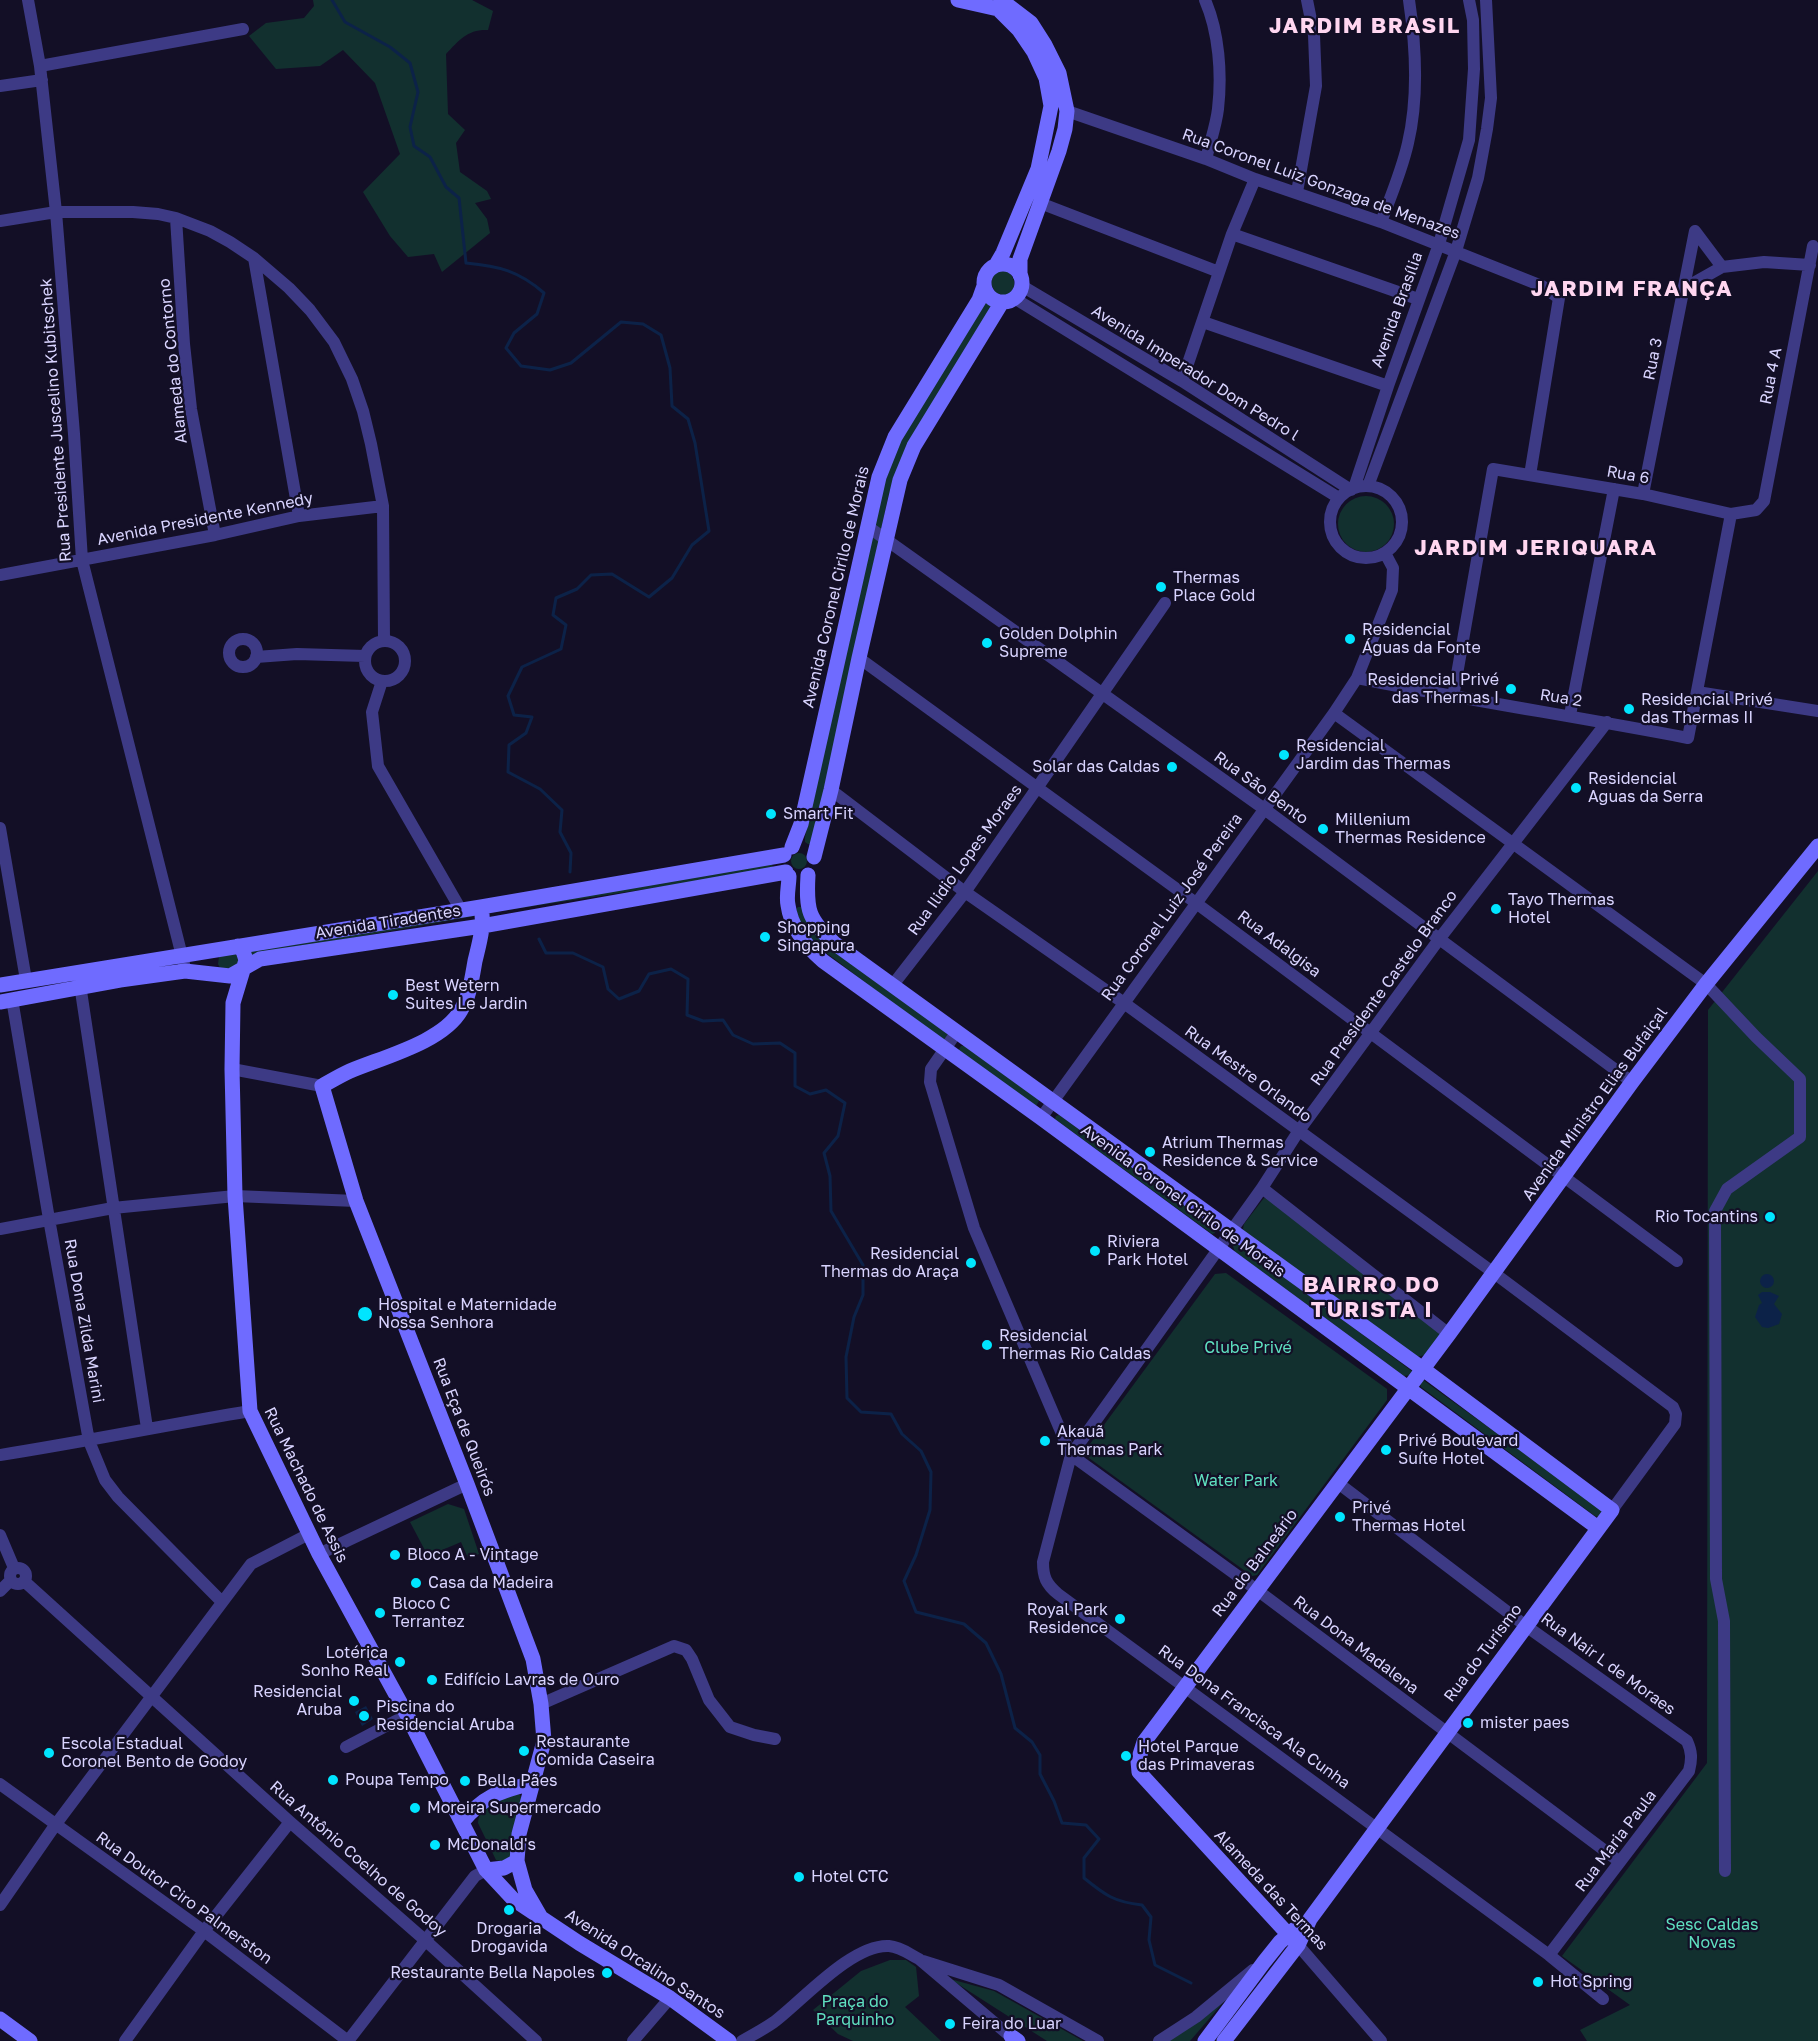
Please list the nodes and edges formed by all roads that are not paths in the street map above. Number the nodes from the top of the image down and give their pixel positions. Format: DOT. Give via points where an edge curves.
graph roads {
  1 [pos="28,0"];
  2 [pos="958,0"];
  3 [pos="1204,0"];
  4 [pos="1307,0"];
  5 [pos="1409,0"];
  6 [pos="1469,0"];
  7 [pos="1486,0"];
  8 [pos="1000,3"];
  9 [pos="243,29"];
  10 [pos="40,66"];
  11 [pos="42,80"];
  12 [pos="0,87"];
  13 [pos="1067,111"];
  14 [pos="1206,159"];
  15 [pos="1255,179"];
  16 [pos="1297,192"];
  17 [pos="1040,203"];
  18 [pos="56,212"];
  19 [pos="176,218"];
  20 [pos="0,220"];
  21 [pos="1381,222"];
  22 [pos="1232,234"];
  23 [pos="1439,244"];
  24 [pos="1813,246"];
  25 [pos="1456,251"];
  26 [pos="254,258"];
  27 [pos="996,265"];
  28 [pos="1810,266"];
  29 [pos="1722,267"];
  30 [pos="1219,272"];
  31 [pos="984,286"];
  32 [pos="1683,289"];
  33 [pos="1014,290"];
  34 [pos="1418,299"];
  35 [pos="1203,322"];
  36 [pos="1182,381"];
  37 [pos="1388,386"];
  38 [pos="1530,475"];
  39 [pos="1368,486"];
  40 [pos="1352,489"];
  41 [pos="1614,489"];
  42 [pos="1644,494"];
  43 [pos="1339,498"];
  44 [pos="382,506"];
  45 [pos="1756,510"];
  46 [pos="1731,514"];
  47 [pos="298,516"];
  48 [pos="867,526"];
  49 [pos="215,535"];
  50 [pos="886,539"];
  51 [pos="1385,553"];
  52 [pos="82,560"];
  53 [pos="0,575"];
  54 [pos="1165,603"];
  55 [pos="384,640"];
  56 [pos="365,656"];
  57 [pos="256,657"];
  58 [pos="859,658"];
  59 [pos="1357,678"];
  60 [pos="382,681"];
  61 [pos="1696,692"];
  62 [pos="1102,696"];
  63 [pos="1453,697"];
  64 [pos="1818,711"];
  65 [pos="1334,713"];
  66 [pos="1570,716"];
  67 [pos="1607,722"];
  68 [pos="1039,787"];
  69 [pos="831,790"];
  70 [pos="1263,808"];
  71 [pos="0,828"];
  72 [pos="1514,843"];
  73 [pos="1818,846"];
  74 [pos="788,851"];
  75 [pos="814,857"];
  76 [pos="787,874"];
  77 [pos="808,875"];
  78 [pos="965,892"];
  79 [pos="807,900"];
  80 [pos="1196,903"];
  81 [pos="787,904"];
  82 [pos="481,907"];
  83 [pos="461,910"];
  84 [pos="482,926"];
  85 [pos="1440,938"];
  86 [pos="238,946"];
  87 [pos="219,948"];
  88 [pos="183,955"];
  89 [pos="245,966"];
  90 [pos="185,971"];
  91 [pos="215,974"];
  92 [pos="80,979"];
  93 [pos="26,980"];
  94 [pos="1706,984"];
  95 [pos="0,985"];
  96 [pos="892,986"];
  97 [pos="6,1001"];
  98 [pos="1124,1003"];
  99 [pos="233,1004"];
  100 [pos="956,1033"];
  101 [pos="1372,1033"];
  102 [pos="945,1050"];
  103 [pos="232,1069"];
  104 [pos="1632,1082"];
  105 [pos="322,1086"];
  106 [pos="1052,1102"];
  107 [pos="1041,1118"];
  108 [pos="1298,1132"];
  109 [pos="1563,1178"];
  110 [pos="1262,1188"];
  111 [pos="235,1196"];
  112 [pos="356,1202"];
  113 [pos="113,1208"];
  114 [pos="49,1220"];
  115 [pos="0,1229"];
  116 [pos="1230,1231"];
  117 [pos="1217,1249"];
  118 [pos="1677,1261"];
  119 [pos="1494,1273"];
  120 [pos="1449,1334"];
  121 [pos="1423,1369"];
  122 [pos="1408,1389"];
  123 [pos="1673,1407"];
  124 [pos="250,1411"];
  125 [pos="147,1428"];
  126 [pos="89,1441"];
  127 [pos="0,1455"];
  128 [pos="1071,1455"];
  129 [pos="1338,1483"];
  130 [pos="467,1484"];
  131 [pos="1612,1510"];
  132 [pos="1598,1528"];
  133 [pos="309,1534"];
  134 [pos="0,1535"];
  135 [pos="319,1554"];
  136 [pos="12,1574"];
  137 [pos="1257,1590"];
  138 [pos="0,1591"];
  139 [pos="222,1602"];
  140 [pos="1526,1626"];
  141 [pos="1186,1686"];
  142 [pos="153,1696"];
  143 [pos="541,1704"];
  144 [pos="407,1714"];
  145 [pos="1446,1733"];
  146 [pos="775,1739"];
  147 [pos="1687,1742"];
  148 [pos="346,1747"];
  149 [pos="1138,1761"];
  150 [pos="533,1783"];
  151 [pos="0,1784"];
  152 [pos="290,1822"];
  153 [pos="462,1822"];
  154 [pos="56,1824"];
  155 [pos="1377,1828"];
  156 [pos="517,1861"];
  157 [pos="1620,1862"];
  158 [pos="486,1869"];
  159 [pos="1725,1871"];
  160 [pos="0,1905"];
  161 [pos="541,1918"];
  162 [pos="204,1931"];
  163 [pos="1293,1940"];
  164 [pos="426,1941"];
  165 [pos="1549,1955"];
  166 [pos="919,1959"];
  167 [pos="1264,1962"];
  168 [pos="670,1998"];
  169 [pos="1603,1999"];
  170 [pos="0,2019"];
  171 [pos="1015,2039"];
  172 [pos="30,2041"];
  173 [pos="125,2041"];
  174 [pos="348,2041"];
  175 [pos="536,2041"];
  176 [pos="633,2041"];
  177 [pos="729,2041"];
  178 [pos="742,2041"];
  179 [pos="1098,2041"];
  180 [pos="1159,2041"];
  181 [pos="1205,2041"];
  182 [pos="1224,2041"];
  183 [pos="1381,2041"];
  1 -- 10 [label="street, Rua Presidente Juscelino Kubitschek"];
  2 -- 8 [label="main road"];
  3 -- 14 [label="street" via="1219,59 1218,110"];
  4 -- 16 [label="street" via="1314,35 1316,86"];
  5 -- 21 [label="street" via="1416,85 1409,142"];
  6 -- 23 [label="street, Avenida Brasília" via="1474,69 1469,140"];
  7 -- 25 [label="street, Avenida Brasília" via="1491,98 1478,178"];
  8 -- 13 [label="main road" via="1031,23 1046,45 1059,73"];
  8 -- 27 [label="main road, Avenida Coronel Cirilo de Morais" via="1034,52 1046,78 1051,106 1038,169"];
  9 -- 10 [label="street"];
  10 -- 11 [label="street, Rua Presidente Juscelino Kubitschek"];
  11 -- 12 [label="street"];
  11 -- 18 [label="street, Rua Presidente Juscelino Kubitschek"];
  13 -- 14 [label="street, Rua Coronel Luiz Gonzaga de Menazes"];
  13 -- 17 [label="main road" via="1059,151"];
  14 -- 15 [label="street, Rua Coronel Luiz Gonzaga de Menazes"];
  15 -- 16 [label="street, Rua Coronel Luiz Gonzaga de Menazes"];
  15 -- 22 [label="street"];
  16 -- 21 [label="street, Rua Coronel Luiz Gonzaga de Menazes"];
  17 -- 30 [label="street"];
  17 -- 33 [label="main road" via="1020,259"];
  18 -- 19 [label="street" via="133,212"];
  18 -- 20 [label="street"];
  18 -- 52 [label="street, Rua Presidente Juscelino Kubitschek"];
  19 -- 26 [label="street" via="220,237"];
  19 -- 49 [label="street, Alameda do Contorno" via="191,409"];
  21 -- 23 [label="street, Rua Coronel Luiz Gonzaga de Menazes"];
  22 -- 30 [label="street"];
  22 -- 34 [label="street"];
  23 -- 25 [label="street, Rua Coronel Luiz Gonzaga de Menazes"];
  23 -- 34 [label="street, Avenida Brasília"];
  24 -- 28 [label="street, Rua 4 A"];
  25 -- 38 [label="street, Rua Coronel Luiz Gonzaga de Menazes" via="1542,286 1559,298"];
  25 -- 39 [label="street, Avenida Brasília"];
  26 -- 44 [label="street" via="310,310 334,342 363,411"];
  26 -- 47 [label="street"];
  27 -- 31 [label="main road, Avenida Coronel Cirilo de Morais" via="986,274"];
  27 -- 33 [label="main road" via="1007,264 1017,270"];
  28 -- 29 [label="street" via="1764,262"];
  28 -- 45 [label="street, Rua 4 A" via="1764,501"];
  29 -- 32 [label="street"];
  29 -- 32 [label="street, Rua 3" via="1695,231"];
  30 -- 35 [label="street"];
  31 -- 33 [label="main road" via="990,298"];
  31 -- 48 [label="main road, Avenida Coronel Cirilo de Morais" via="896,437 879,477"];
  32 -- 42 [label="street, Rua 3"];
  33 -- 36 [label="street, Avenida Imperador Dom Pedro l"];
  33 -- 43 [label="street, Avenida Imperador Dom Pedro l"];
  33 -- 50 [label="main road" via="906,463"];
  34 -- 37 [label="street, Avenida Brasília"];
  35 -- 36 [label="street"];
  35 -- 37 [label="street"];
  36 -- 40 [label="street, Avenida Imperador Dom Pedro l"];
  37 -- 40 [label="street, Avenida Brasília"];
  38 -- 41 [label="street, Rua 6"];
  38 -- 63 [label="street, Rua 6" via="1493,469"];
  39 -- 40 [label="street"];
  39 -- 51 [label="street" via="1389,494 1401,513 1400,536"];
  40 -- 43 [label="street"];
  41 -- 42 [label="street, Rua 6"];
  41 -- 66 [label="street"];
  42 -- 46 [label="street, Rua 6"];
  43 -- 51 [label="street" via="1330,519 1335,541 1342,550 1363,558"];
  44 -- 47 [label="street, Avenida Presidente Kennedy"];
  44 -- 55 [label="street"];
  45 -- 46 [label="street, Rua 6"];
  46 -- 61 [label="street"];
  47 -- 49 [label="street, Avenida Presidente Kennedy"];
  48 -- 50 [label="street, Rua São Bento"];
  48 -- 74 [label="main road, Avenida Coronel Cirilo de Morais" via="801,824"];
  49 -- 52 [label="street, Avenida Presidente Kennedy"];
  50 -- 58 [label="main road"];
  50 -- 62 [label="street, Rua São Bento"];
  51 -- 59 [label="street, Rua Coronel Luiz José Pereira" via="1393,568 1392,590"];
  52 -- 53 [label="street, Avenida Presidente Kennedy"];
  52 -- 88 [label="street, Rua Presidente Juscelino Kubitschek"];
  54 -- 62 [label="street, Rua Ilidio Lopes Moraes"];
  55 -- 56 [label="street" via="372,645"];
  55 -- 60 [label="street" via="397,644 405,662 395,679"];
  56 -- 57 [label="street"];
  56 -- 60 [label="street" via="370,675"];
  58 -- 68 [label="street, Rua Adalgisa"];
  58 -- 69 [label="main road"];
  59 -- 63 [label="street, Rua 2"];
  59 -- 65 [label="street, Rua Coronel Luiz José Pereira"];
  60 -- 83 [label="street" via="372,712 378,766"];
  61 -- 64 [label="street"];
  61 -- 67 [label="street, Rua 2" via="1688,738"];
  62 -- 68 [label="street, Rua Ilidio Lopes Moraes"];
  62 -- 70 [label="street, Rua São Bento"];
  63 -- 66 [label="street, Rua 2"];
  65 -- 70 [label="street, Rua Coronel Luiz José Pereira"];
  65 -- 72 [label="street"];
  66 -- 67 [label="street, Rua 2"];
  67 -- 72 [label="street, Rua Presidente Castelo Branco"];
  68 -- 78 [label="street, Rua Ilidio Lopes Moraes"];
  68 -- 80 [label="street, Rua Adalgisa"];
  69 -- 75 [label="main road"];
  69 -- 78 [label="street, Rua Mestre Orlando"];
  70 -- 80 [label="street, Rua Coronel Luiz José Pereira"];
  70 -- 85 [label="street, Rua São Bento"];
  71 -- 93 [label="street"];
  72 -- 85 [label="street, Rua Presidente Castelo Branco"];
  72 -- 94 [label="street"];
  73 -- 94 [label="main road, Avenida Ministro Elias Bufaiçal"];
  74 -- 75 [label="main road" via="803,847"];
  74 -- 76 [label="main road" via="782,864"];
  74 -- 82 [label="main road, Avenida Tiradentes"];
  75 -- 77 [label="main road" via="814,867"];
  76 -- 77 [label="main road" via="799,879"];
  76 -- 81 [label="main road, Avenida Coronel Cirilo de Morais"];
  76 -- 84 [label="main road, Avenida Tiradentes"];
  77 -- 79 [label="main road, Avenida Coronel Cirilo de Morais"];
  78 -- 96 [label="street, Rua Ilidio Lopes Moraes"];
  78 -- 98 [label="street, Rua Mestre Orlando"];
  79 -- 81 [label="main road"];
  79 -- 96 [label="main road, Avenida Coronel Cirilo de Morais" via="819,929"];
  80 -- 98 [label="street, Rua Coronel Luiz José Pereira"];
  80 -- 101 [label="street, Rua Adalgisa"];
  81 -- 102 [label="main road, Avenida Coronel Cirilo de Morais" via="801,938 823,961"];
  82 -- 83 [label="main road, Avenida Tiradentes"];
  82 -- 84 [label="main road"];
  83 -- 86 [label="main road, Avenida Tiradentes"];
  84 -- 89 [label="main road, Avenida Tiradentes" via="260,959"];
  84 -- 105 [label="main road" via="468,996 454,1020 402,1051 348,1071"];
  85 -- 101 [label="street, Rua Presidente Castelo Branco"];
  85 -- 104 [label="street, Rua São Bento"];
  86 -- 87 [label="main road, Avenida Tiradentes"];
  86 -- 89 [label="main road" via="245,955"];
  87 -- 88 [label="main road, Avenida Tiradentes"];
  87 -- 91 [label="main road" via="212,963"];
  88 -- 90 [label="street, Rua Presidente Juscelino Kubitschek"];
  88 -- 92 [label="main road, Avenida Tiradentes"];
  89 -- 91 [label="main road, Avenida Tiradentes" via="230,976"];
  89 -- 99 [label="main road, Rua Machado de Assis"];
  90 -- 91 [label="main road, Avenida Tiradentes"];
  90 -- 92 [label="main road, Avenida Tiradentes"];
  91 -- 99 [label="main road"];
  92 -- 93 [label="main road, Avenida Tiradentes"];
  92 -- 97 [label="main road, Avenida Tiradentes"];
  92 -- 113 [label="street"];
  93 -- 95 [label="main road, Avenida Tiradentes"];
  94 -- 104 [label="main road, Avenida Ministro Elias Bufaiçal"];
  94 -- 159 [label="street" via="1800,1079 1800,1137 1727,1189 1715,1211 1716,1579 1724,1621"];
  96 -- 100 [label="main road, Avenida Coronel Cirilo de Morais"];
  97 -- 114 [label="street, Rua Dona Zilda Marini"];
  98 -- 106 [label="street, Rua Coronel Luiz José Pereira"];
  98 -- 108 [label="street, Rua Mestre Orlando"];
  99 -- 103 [label="main road, Rua Machado de Assis"];
  100 -- 102 [label="street"];
  100 -- 106 [label="main road, Avenida Coronel Cirilo de Morais"];
  101 -- 108 [label="street, Rua Presidente Castelo Branco"];
  101 -- 109 [label="street, Rua Adalgisa"];
  102 -- 107 [label="main road, Avenida Coronel Cirilo de Morais"];
  102 -- 128 [label="street" via="931,1069 930,1082 974,1228"];
  103 -- 105 [label="street"];
  103 -- 111 [label="main road, Rua Machado de Assis"];
  104 -- 109 [label="main road, Avenida Ministro Elias Bufaiçal"];
  105 -- 112 [label="main road, Rua Eça de Queirós"];
  106 -- 107 [label="street, Rua Coronel Luiz José Pereira"];
  106 -- 116 [label="main road, Avenida Coronel Cirilo de Morais"];
  107 -- 117 [label="main road, Avenida Coronel Cirilo de Morais"];
  108 -- 110 [label="street, Rua Presidente Castelo Branco"];
  108 -- 119 [label="street, Rua Mestre Orlando"];
  109 -- 118 [label="street, Rua Adalgisa"];
  109 -- 119 [label="main road, Avenida Ministro Elias Bufaiçal"];
  110 -- 116 [label="street, Rua Presidente Castelo Branco"];
  110 -- 120 [label="street"];
  111 -- 112 [label="street"];
  111 -- 113 [label="street"];
  111 -- 124 [label="main road, Rua Machado de Assis"];
  112 -- 130 [label="main road, Rua Eça de Queirós"];
  113 -- 114 [label="street"];
  113 -- 125 [label="street"];
  114 -- 115 [label="street"];
  114 -- 126 [label="street, Rua Dona Zilda Marini"];
  116 -- 117 [label="street, Rua Presidente Castelo Branco"];
  116 -- 121 [label="main road, Avenida Coronel Cirilo de Morais"];
  117 -- 122 [label="main road, Avenida Coronel Cirilo de Morais"];
  117 -- 128 [label="street, Rua Presidente Castelo Branco"];
  119 -- 120 [label="main road, Avenida Ministro Elias Bufaiçal"];
  119 -- 123 [label="street, Rua Mestre Orlando"];
  120 -- 121 [label="main road, Avenida Ministro Elias Bufaiçal"];
  121 -- 122 [label="main road, Avenida Ministro Elias Bufaiçal"];
  121 -- 131 [label="main road, Avenida Coronel Cirilo de Morais"];
  122 -- 129 [label="main road, Rua do Balneário"];
  122 -- 132 [label="main road, Avenida Coronel Cirilo de Morais"];
  123 -- 131 [label="street, Rua do Turismo" via="1675,1424"];
  124 -- 125 [label="street"];
  124 -- 133 [label="main road, Rua Machado de Assis"];
  125 -- 126 [label="street"];
  126 -- 127 [label="street"];
  126 -- 139 [label="street, Rua Dona Zilda Marini" via="105,1480 118,1497"];
  128 -- 137 [label="street, Rua Dona Madalena"];
  128 -- 141 [label="street, Rua Dona Francisca Ala Cunha" via="1043,1562 1047,1585"];
  129 -- 137 [label="main road, Rua do Balneário"];
  129 -- 140 [label="street, Rua Nair L de Moraes"];
  130 -- 135 [label="street"];
  130 -- 143 [label="main road, Rua Eça de Queirós" via="533,1659"];
  131 -- 132 [label="main road, Rua do Turismo"];
  132 -- 140 [label="main road, Rua do Turismo"];
  133 -- 135 [label="main road, Rua Machado de Assis"];
  133 -- 139 [label="street" via="250,1564"];
  134 -- 136 [label="street"];
  135 -- 144 [label="main road, Rua Machado de Assis"];
  136 -- 138 [label="street"];
  136 -- 142 [label="street, Rua Antônio Coelho de Godoy" via="17,1584 24,1581"];
  137 -- 141 [label="main road, Rua do Balneário"];
  137 -- 145 [label="street, Rua Dona Madalena"];
  139 -- 142 [label="street"];
  140 -- 145 [label="main road, Rua do Turismo"];
  140 -- 147 [label="street, Rua Nair L de Moraes"];
  141 -- 149 [label="main road, Rua do Balneário" via="1144,1742"];
  141 -- 155 [label="street, Rua Dona Francisca Ala Cunha"];
  142 -- 152 [label="street, Rua Antônio Coelho de Godoy"];
  142 -- 154 [label="street"];
  143 -- 146 [label="street" via="674,1646 686,1650 709,1700 730,1727"];
  143 -- 150 [label="main road, Rua Eça de Queirós" via="544,1741"];
  144 -- 148 [label="street"];
  144 -- 153 [label="main road, Rua Machado de Assis"];
  145 -- 155 [label="main road, Rua do Turismo"];
  145 -- 157 [label="street, Rua Dona Madalena"];
  147 -- 157 [label="street, Rua Maria Paula" via="1692,1759 1689,1771"];
  149 -- 163 [label="main road, Alameda das Termas" via="1148,1783"];
  150 -- 153 [label="main road" via="499,1791 476,1806"];
  150 -- 156 [label="main road, Rua Eça de Queirós" via="519,1834"];
  151 -- 154 [label="street, Rua Doutor Ciro Palmerston"];
  152 -- 162 [label="street"];
  152 -- 164 [label="street, Rua Antônio Coelho de Godoy"];
  153 -- 158 [label="main road, Rua Machado de Assis"];
  154 -- 160 [label="street"];
  154 -- 162 [label="street, Rua Doutor Ciro Palmerston"];
  155 -- 163 [label="main road, Rua do Turismo"];
  155 -- 165 [label="street, Rua Dona Francisca Ala Cunha"];
  156 -- 158 [label="main road" via="504,1868"];
  156 -- 161 [label="main road, Rua Eça de Queirós" via="525,1890"];
  157 -- 165 [label="street, Rua Maria Paula"];
  158 -- 161 [label="main road, Rua Machado de Assis" via="513,1899"];
  158 -- 164 [label="street" via="474,1878"];
  161 -- 168 [label="main road, Avenida Orcalino Santos"];
  162 -- 173 [label="street"];
  162 -- 174 [label="street, Rua Doutor Ciro Palmerston"];
  163 -- 167 [label="main road, Rua do Turismo"];
  163 -- 182 [label="main road, Rua do Turismo"];
  163 -- 183 [label="street, Alameda das Termas"];
  164 -- 174 [label="street"];
  164 -- 175 [label="street, Rua Antônio Coelho de Godoy"];
  165 -- 169 [label="street, Rua Dona Francisca Ala Cunha"];
  166 -- 171 [label="street"];
  166 -- 178 [label="street" via="890,1946 865,1952 845,1962 774,2021"];
  166 -- 179 [label="street" via="999,1985"];
  167 -- 180 [label="street" via="1196,2017"];
  167 -- 181 [label="main road, Rua do Turismo"];
  168 -- 176 [label="street"];
  168 -- 177 [label="main road, Avenida Orcalino Santos"];
  170 -- 172 [label="main road"];
}
